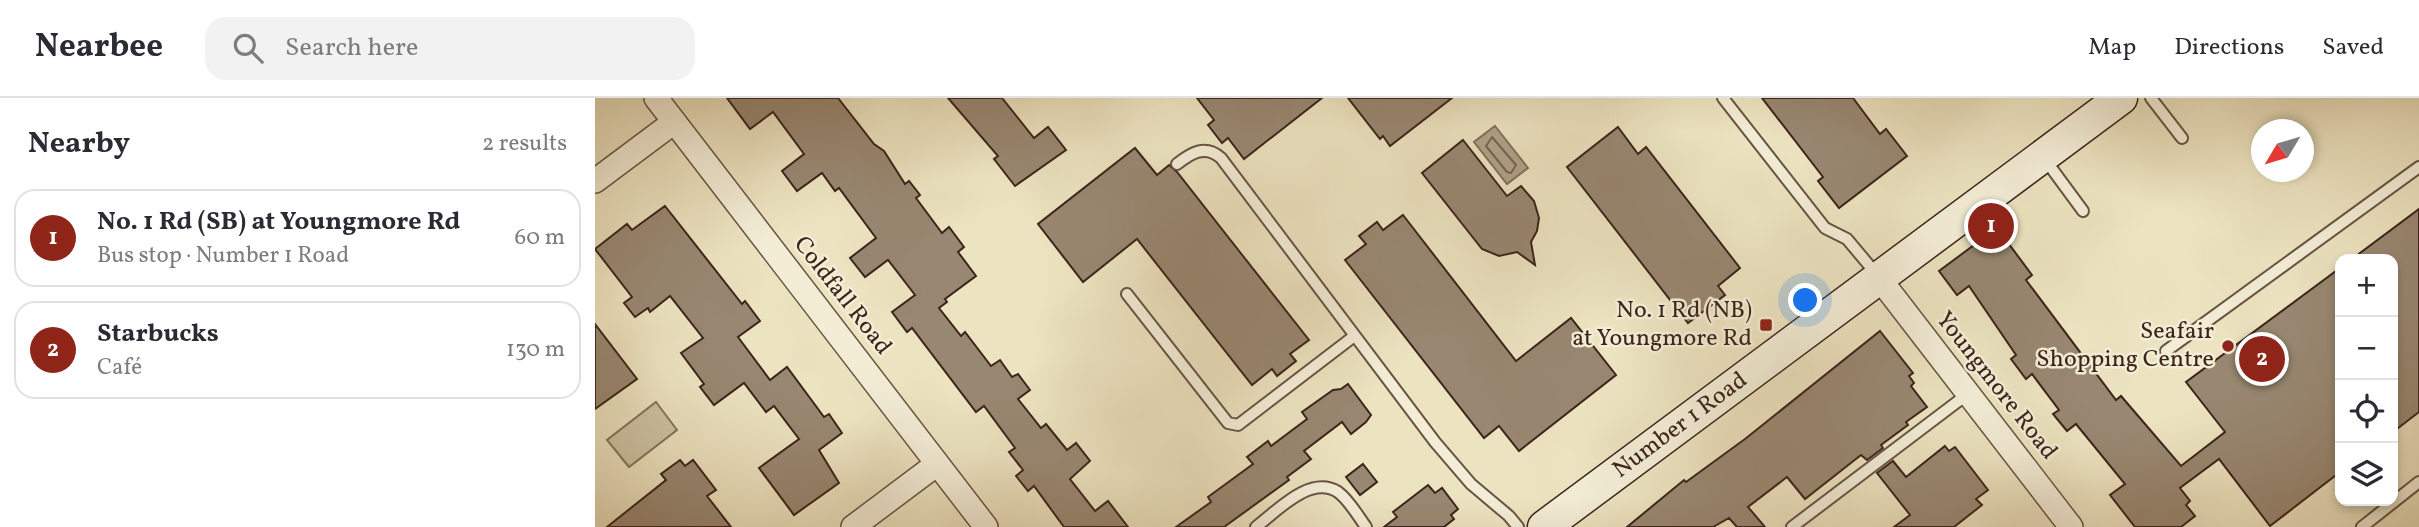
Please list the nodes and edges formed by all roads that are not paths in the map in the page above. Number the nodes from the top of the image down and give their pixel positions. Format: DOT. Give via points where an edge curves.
graph roads {
  1 [pos="656,98"];
  2 [pos="1723,98"];
  3 [pos="2121,98"];
  4 [pos="2151,98"];
  5 [pos="674,122"];
  6 [pos="2182,138"];
  7 [pos="2042,156"];
  8 [pos="1177,164"];
  9 [pos="2419,167"];
  10 [pos="595,181"];
  11 [pos="2083,211"];
  12 [pos="1879,278"];
  13 [pos="1127,294"];
  14 [pos="1353,337"];
  15 [pos="2166,351"];
  16 [pos="1969,393"];
  17 [pos="937,464"];
  18 [pos="2419,482"];
  19 [pos="2064,524"];
  20 [pos="853,527"];
  21 [pos="986,527"];
  22 [pos="1256,527"];
  23 [pos="1366,527"];
  24 [pos="1518,527"];
  25 [pos="1544,527"];
  26 [pos="1792,527"];
  27 [pos="2362,527"];
  1 -- 5 [label="street, Coldfall Road"];
  2 -- 12 [label="lane" via="1825,228 1847,239"];
  3 -- 7 [label="main road, Number 1 Road"];
  4 -- 6 [label="lane"];
  5 -- 10 [label="street"];
  5 -- 17 [label="street, Coldfall Road"];
  7 -- 11 [label="lane"];
  7 -- 12 [label="main road, Number 1 Road"];
  8 -- 14 [label="lane" via="1195,151 1210,151 1220,158"];
  9 -- 15 [label="lane"];
  12 -- 16 [label="street, Youngmore Road"];
  12 -- 25 [label="main road, Number 1 Road"];
  13 -- 14 [label="lane" via="1229,424 1238,425"];
  14 -- 24 [label="lane" via="1458,470"];
  16 -- 19 [label="street, Youngmore Road"];
  16 -- 26 [label="lane"];
  17 -- 20 [label="street"];
  17 -- 21 [label="street, Coldfall Road"];
  18 -- 27 [label="lane"];
  22 -- 23 [label="lane" via="1302,492 1321,487 1340,494"];
}
